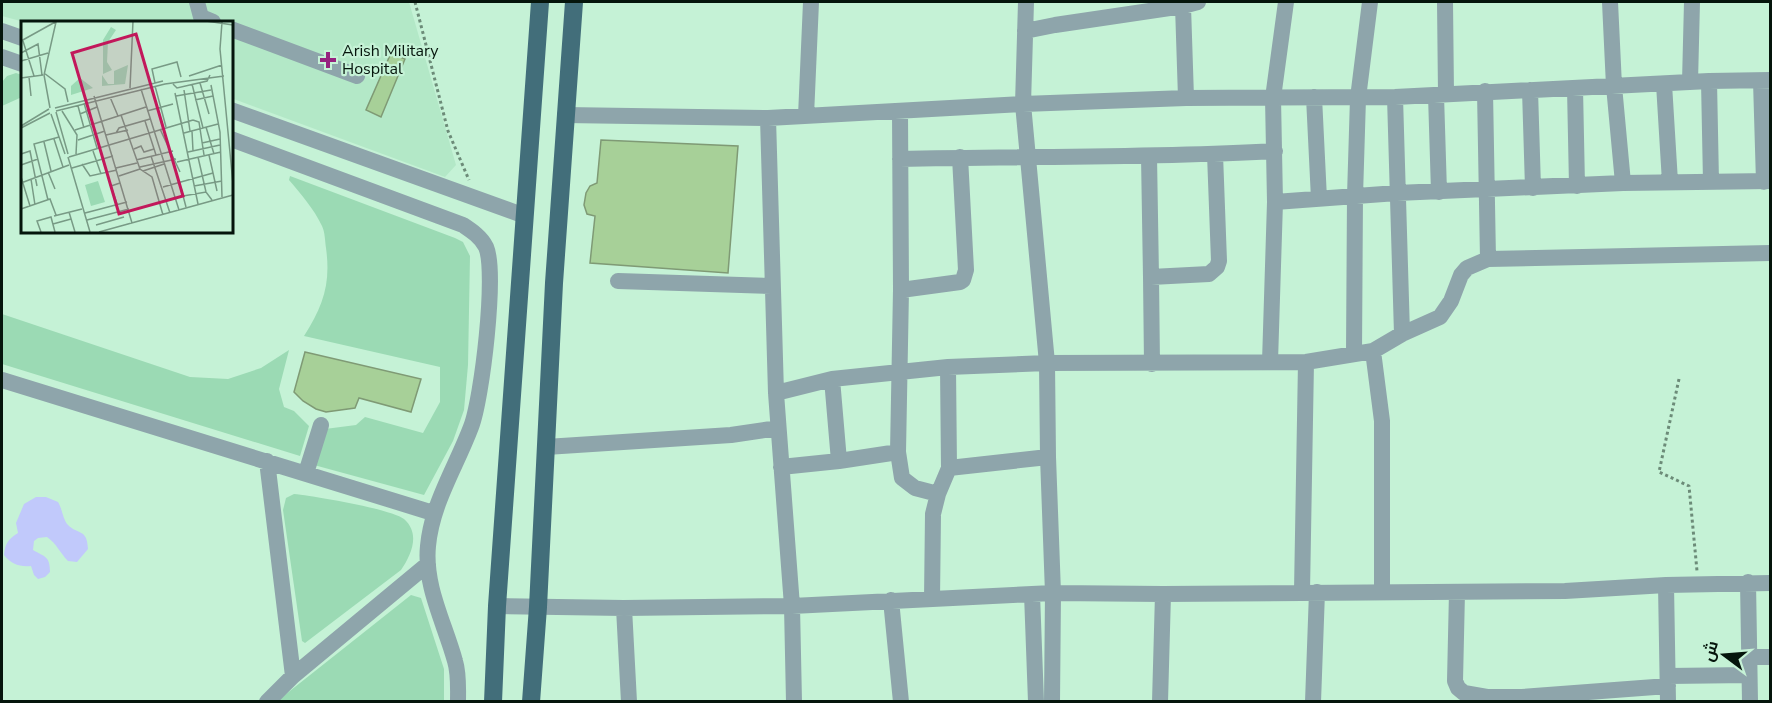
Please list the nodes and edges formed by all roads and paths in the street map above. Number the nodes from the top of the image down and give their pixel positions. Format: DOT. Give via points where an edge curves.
graph roads {
  1 [pos="197,2"];
  2 [pos="415,2"];
  3 [pos="540,2"];
  4 [pos="574,2"];
  5 [pos="811,2"];
  6 [pos="1026,2"];
  7 [pos="1286,2"];
  8 [pos="1370,2"];
  9 [pos="1445,2"];
  10 [pos="1610,2"];
  11 [pos="1692,2"];
  12 [pos="1190,4"];
  13 [pos="211,21"];
  14 [pos="232,29"];
  15 [pos="1025,31"];
  16 [pos="2,32"];
  17 [pos="21,38"];
  18 [pos="357,76"];
  19 [pos="1766,80"];
  20 [pos="1709,81"];
  21 [pos="1690,82"];
  22 [pos="1665,84"];
  23 [pos="1614,86"];
  24 [pos="1575,88"];
  25 [pos="1530,90"];
  26 [pos="1485,92"];
  27 [pos="1441,95"];
  28 [pos="1395,97"];
  29 [pos="1186,98"];
  30 [pos="1273,98"];
  31 [pos="1314,98"];
  32 [pos="1358,98"];
  33 [pos="1023,104"];
  34 [pos="232,110"];
  35 [pos="900,112"];
  36 [pos="565,115"];
  37 [pos="806,116"];
  38 [pos="768,118"];
  39 [pos="232,140"];
  40 [pos="1275,151"];
  41 [pos="1215,154"];
  42 [pos="1027,156"];
  43 [pos="1149,156"];
  44 [pos="960,158"];
  45 [pos="900,159"];
  46 [pos="1670,182"];
  47 [pos="1711,182"];
  48 [pos="1767,182"];
  49 [pos="1623,183"];
  50 [pos="1577,186"];
  51 [pos="1533,188"];
  52 [pos="1485,190"];
  53 [pos="1439,192"];
  54 [pos="1397,193"];
  55 [pos="1355,196"];
  56 [pos="1318,199"];
  57 [pos="477,200"];
  58 [pos="1275,202"];
  59 [pos="525,216"];
  60 [pos="1770,253"];
  61 [pos="1488,259"];
  62 [pos="1151,277"];
  63 [pos="618,281"];
  64 [pos="771,286"];
  65 [pos="901,290"];
  66 [pos="1402,334"];
  67 [pos="1373,351"];
  68 [pos="1354,354"];
  69 [pos="1270,362"];
  70 [pos="1306,362"];
  71 [pos="1047,363"];
  72 [pos="1152,363"];
  73 [pos="948,366"];
  74 [pos="898,371"];
  75 [pos="832,379"];
  76 [pos="1679,379"];
  77 [pos="2,380"];
  78 [pos="776,393"];
  79 [pos="321,425"];
  80 [pos="778,428"];
  81 [pos="546,447"];
  82 [pos="898,452"];
  83 [pos="1048,457"];
  84 [pos="267,461"];
  85 [pos="839,461"];
  86 [pos="781,467"];
  87 [pos="949,468"];
  88 [pos="306,473"];
  89 [pos="938,494"];
  90 [pos="433,513"];
  91 [pos="428,564"];
  92 [pos="1748,582"];
  93 [pos="1770,583"];
  94 [pos="1698,584"];
  95 [pos="1666,585"];
  96 [pos="1309,592"];
  97 [pos="1382,592"];
  98 [pos="1457,592"];
  99 [pos="1053,593"];
  100 [pos="1032,594"];
  101 [pos="1163,594"];
  102 [pos="932,599"];
  103 [pos="891,600"];
  104 [pos="497,606"];
  105 [pos="792,606"];
  106 [pos="538,607"];
  107 [pos="624,608"];
  108 [pos="1749,657"];
  109 [pos="1770,657"];
  110 [pos="1749,675"];
  111 [pos="292,676"];
  112 [pos="1668,688"];
  113 [pos="1313,701"];
  114 [pos="267,702"];
  115 [pos="458,702"];
  116 [pos="493,702"];
  117 [pos="531,702"];
  118 [pos="629,702"];
  119 [pos="794,702"];
  120 [pos="902,702"];
  121 [pos="1036,702"];
  122 [pos="1052,702"];
  123 [pos="1160,702"];
  124 [pos="1305,702"];
  125 [pos="1750,702"];
  1 -- 13 [label="street" via="201,17"];
  2 -- 57 [label="path" via="448,131"];
  3 -- 59 [label="main road"];
  4 -- 36 [label="main road"];
  5 -- 37 [label="street"];
  6 -- 15 [label="street"];
  7 -- 30 [label="street"];
  8 -- 32 [label="street"];
  9 -- 27 [label="street"];
  10 -- 23 [label="street"];
  11 -- 21 [label="street"];
  12 -- 15 [label="street"];
  12 -- 29 [label="street"];
  14 -- 18 [label="street"];
  15 -- 33 [label="street"];
  16 -- 17 [label="street"];
  19 -- 20 [label="street"];
  19 -- 48 [label="street"];
  20 -- 21 [label="street"];
  20 -- 47 [label="street"];
  21 -- 22 [label="street"];
  22 -- 23 [label="street"];
  22 -- 46 [label="street"];
  23 -- 24 [label="street"];
  23 -- 49 [label="street"];
  24 -- 25 [label="street"];
  24 -- 50 [label="street"];
  25 -- 26 [label="street"];
  25 -- 51 [label="street"];
  26 -- 27 [label="street"];
  26 -- 52 [label="street"];
  27 -- 28 [label="street"];
  27 -- 53 [label="street"];
  28 -- 32 [label="street"];
  28 -- 54 [label="street"];
  29 -- 30 [label="street"];
  29 -- 33 [label="street"];
  30 -- 31 [label="street"];
  30 -- 40 [label="street"];
  31 -- 32 [label="street"];
  31 -- 56 [label="street"];
  32 -- 55 [label="street"];
  33 -- 35 [label="street"];
  33 -- 42 [label="street"];
  34 -- 57 [label="street"];
  35 -- 37 [label="street"];
  35 -- 45 [label="street"];
  36 -- 38 [label="street"];
  36 -- 81 [label="main road"];
  37 -- 38 [label="street"];
  38 -- 64 [label="street"];
  39 -- 90 [label="street" via="463,225 486,248 490,285 479,401 472,426"];
  40 -- 41 [label="street"];
  40 -- 58 [label="street"];
  41 -- 43 [label="street"];
  41 -- 62 [label="street" via="1220,255 1217,267 1209,274"];
  42 -- 43 [label="street"];
  42 -- 44 [label="street"];
  42 -- 71 [label="street"];
  43 -- 62 [label="street"];
  44 -- 45 [label="street"];
  44 -- 65 [label="street" via="966,270 963,280"];
  45 -- 65 [label="street"];
  46 -- 47 [label="street"];
  46 -- 49 [label="street"];
  47 -- 48 [label="street"];
  49 -- 50 [label="street"];
  50 -- 51 [label="street"];
  51 -- 52 [label="street"];
  52 -- 53 [label="street"];
  52 -- 61 [label="street"];
  53 -- 54 [label="street"];
  54 -- 55 [label="street"];
  54 -- 66 [label="street"];
  55 -- 56 [label="street"];
  55 -- 68 [label="street"];
  56 -- 58 [label="street"];
  57 -- 59 [label="street"];
  58 -- 69 [label="street"];
  59 -- 104 [label="main road"];
  60 -- 61 [label="street"];
  61 -- 66 [label="street" via="1461,275 1440,317"];
  62 -- 72 [label="street"];
  63 -- 64 [label="street"];
  64 -- 78 [label="street"];
  65 -- 74 [label="street"];
  66 -- 67 [label="street"];
  67 -- 68 [label="street"];
  67 -- 97 [label="street" via="1382,421"];
  68 -- 70 [label="street"];
  69 -- 70 [label="street"];
  69 -- 72 [label="street"];
  70 -- 96 [label="street"];
  71 -- 72 [label="street"];
  71 -- 73 [label="street"];
  71 -- 83 [label="street"];
  73 -- 74 [label="street"];
  73 -- 87 [label="street"];
  74 -- 75 [label="street"];
  74 -- 82 [label="street"];
  75 -- 78 [label="street"];
  75 -- 85 [label="street"];
  76 -- 94 [label="path" via="1659,472 1689,486"];
  77 -- 84 [label="street"];
  78 -- 80 [label="street"];
  79 -- 88 [label="street"];
  80 -- 81 [label="street" via="731,435"];
  80 -- 86 [label="street"];
  81 -- 106 [label="main road"];
  82 -- 85 [label="street"];
  82 -- 89 [label="street" via="902,478 915,488"];
  83 -- 87 [label="street"];
  83 -- 99 [label="street"];
  84 -- 88 [label="street"];
  84 -- 111 [label="street"];
  85 -- 86 [label="street"];
  86 -- 105 [label="street"];
  87 -- 89 [label="street"];
  88 -- 90 [label="street"];
  89 -- 102 [label="street" via="933,514"];
  90 -- 91 [label="street"];
  91 -- 111 [label="street"];
  91 -- 115 [label="street" via="456,662"];
  92 -- 93 [label="street"];
  92 -- 94 [label="street"];
  92 -- 108 [label="street"];
  94 -- 95 [label="street"];
  95 -- 98 [label="street"];
  95 -- 112 [label="street"];
  96 -- 97 [label="street"];
  96 -- 101 [label="street"];
  96 -- 113 [label="street"];
  97 -- 98 [label="street"];
  98 -- 112 [label="street" via="1455,681 1464,693 1487,697"];
  99 -- 100 [label="street"];
  99 -- 101 [label="street"];
  99 -- 122 [label="street"];
  100 -- 102 [label="street"];
  100 -- 121 [label="street"];
  101 -- 123 [label="street"];
  102 -- 103 [label="street"];
  103 -- 105 [label="street"];
  103 -- 120 [label="street"];
  104 -- 106 [label="street"];
  104 -- 116 [label="main road"];
  105 -- 107 [label="street"];
  105 -- 119 [label="street"];
  106 -- 107 [label="street"];
  106 -- 117 [label="main road"];
  107 -- 118 [label="street"];
  108 -- 109 [label="street"];
  108 -- 110 [label="street"];
  110 -- 112 [label="street"];
  110 -- 125 [label="street"];
  111 -- 114 [label="street"];
  113 -- 124 [label="street"];
}
